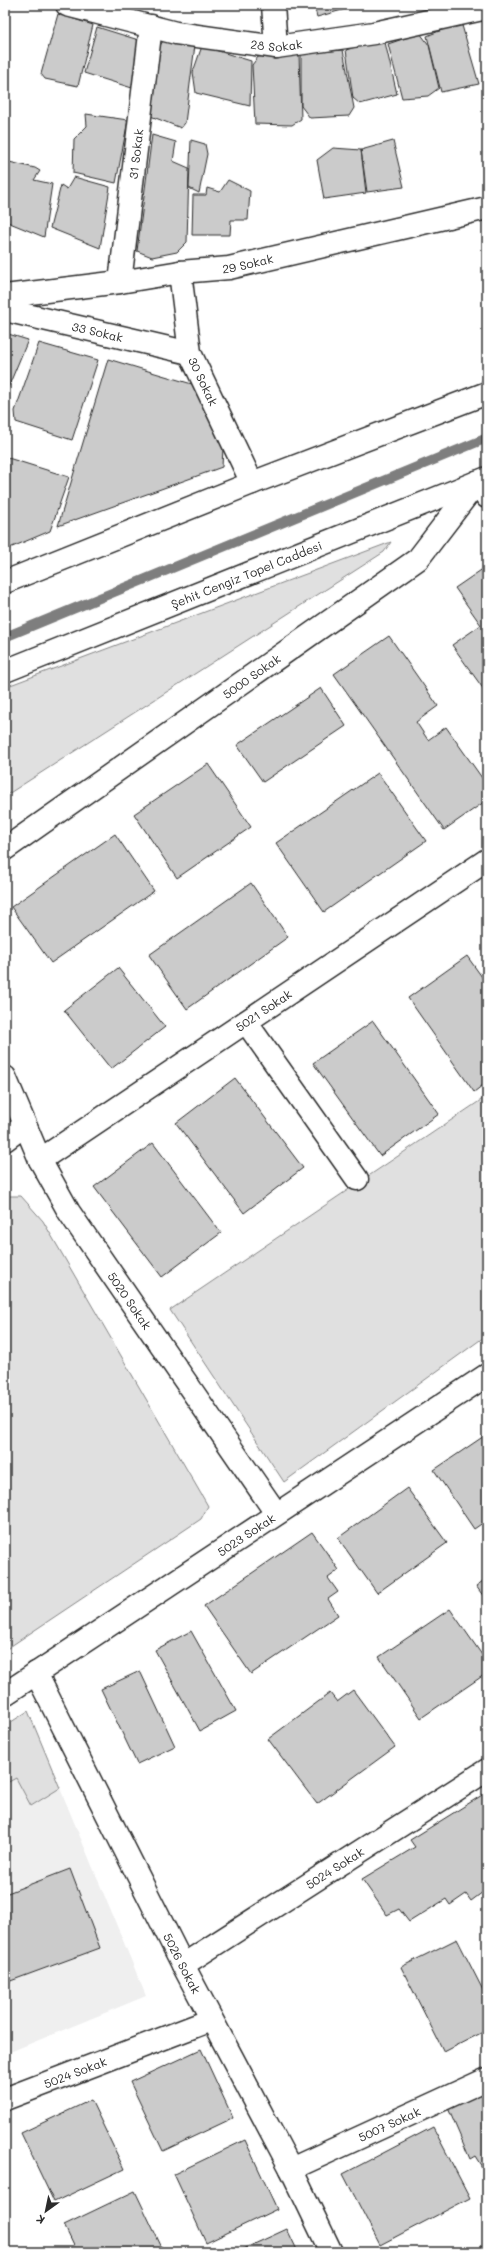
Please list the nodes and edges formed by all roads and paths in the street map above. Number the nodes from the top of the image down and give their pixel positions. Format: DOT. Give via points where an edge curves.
graph roads {
  1 [pos="67,5"];
  2 [pos="273,5"];
  3 [pos="487,8"];
  4 [pos="151,26"];
  5 [pos="276,47"];
  6 [pos="487,208"];
  7 [pos="180,272"];
  8 [pos="120,282"];
  9 [pos="5,296"];
  10 [pos="5,310"];
  11 [pos="190,353"];
  12 [pos="487,393"];
  13 [pos="252,483"];
  14 [pos="484,486"];
  15 [pos="5,582"];
  16 [pos="5,671"];
  17 [pos="5,849"];
  18 [pos="487,860"];
  19 [pos="246,1022"];
  20 [pos="5,1077"];
  21 [pos="25,1125"];
  22 [pos="5,1140"];
  23 [pos="40,1160"];
  24 [pos="357,1179"];
  25 [pos="487,1375"];
  26 [pos="276,1513"];
  27 [pos="36,1673"];
  28 [pos="5,1694"];
  29 [pos="487,1770"];
  30 [pos="182,1964"];
  31 [pos="212,2020"];
  32 [pos="487,2080"];
  33 [pos="5,2099"];
  34 [pos="291,2169"];
  35 [pos="331,2252"];
  1 -- 4 [label="street, 28 Sokak"];
  2 -- 5 [label="street"];
  3 -- 5 [label="street, 28 Sokak" via="374,33"];
  4 -- 5 [label="street, 28 Sokak" via="176,33"];
  4 -- 8 [label="street, 31 Sokak"];
  6 -- 7 [label="street, 29 Sokak" via="229,268"];
  7 -- 8 [label="street, 29 Sokak"];
  7 -- 11 [label="street, 30 Sokak"];
  8 -- 9 [label="street, 29 Sokak"];
  10 -- 11 [label="street, 33 Sokak"];
  11 -- 13 [label="street, 30 Sokak"];
  12 -- 13 [label="street"];
  13 -- 15 [label="street"];
  14 -- 16 [label="street, Şehit Cengiz Topel Caddesi"];
  14 -- 17 [label="street, 5000 Sokak" via="418,559"];
  18 -- 19 [label="street, 5021 Sokak"];
  19 -- 23 [label="street, 5021 Sokak"];
  19 -- 24 [label="street"];
  20 -- 21 [label="street, 5020 Sokak"];
  21 -- 22 [label="street"];
  21 -- 23 [label="street, 5020 Sokak"];
  23 -- 26 [label="street, 5020 Sokak" via="69,1212"];
  25 -- 26 [label="street, 5023 Sokak"];
  26 -- 27 [label="street, 5023 Sokak"];
  27 -- 28 [label="street, 5023 Sokak"];
  27 -- 30 [label="street, 5026 Sokak"];
  29 -- 30 [label="street, 5024 Sokak"];
  30 -- 31 [label="street, 5026 Sokak"];
  31 -- 33 [label="street, 5024 Sokak"];
  31 -- 34 [label="street, 5026 Sokak"];
  32 -- 34 [label="street, 5007 Sokak"];
  34 -- 35 [label="street, 5026 Sokak"];
}
